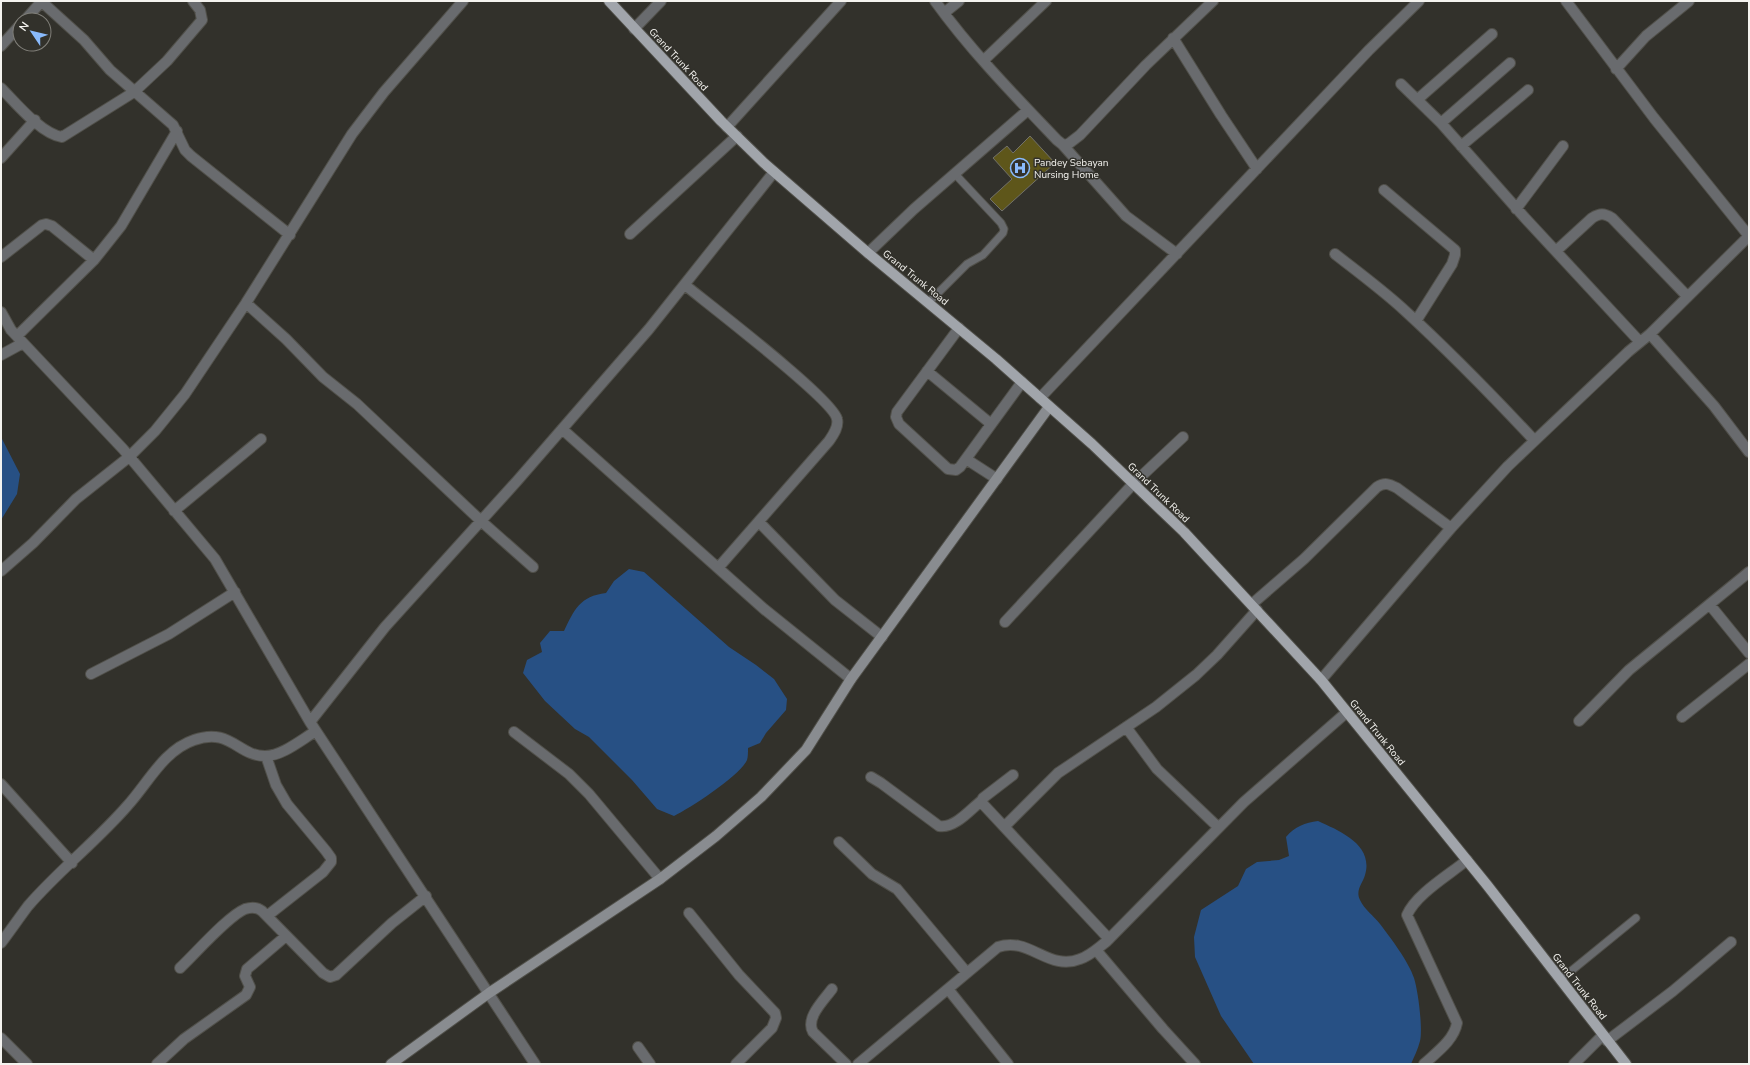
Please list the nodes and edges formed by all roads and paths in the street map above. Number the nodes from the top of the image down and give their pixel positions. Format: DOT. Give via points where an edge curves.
graph roads {
  1 [pos="41,1"];
  2 [pos="193,1"];
  3 [pos="463,1"];
  4 [pos="609,1"];
  5 [pos="662,1"];
  6 [pos="841,1"];
  7 [pos="935,1"];
  8 [pos="959,1"];
  9 [pos="1046,1"];
  10 [pos="1213,1"];
  11 [pos="1419,1"];
  12 [pos="1566,1"];
  13 [pos="1689,1"];
  14 [pos="32,12"];
  15 [pos="944,13"];
  16 [pos="634,29"];
  17 [pos="12,34"];
  18 [pos="1492,34"];
  19 [pos="1173,38"];
  20 [pos="1,46"];
  21 [pos="984,60"];
  22 [pos="1510,63"];
  23 [pos="1616,69"];
  24 [pos="1401,84"];
  25 [pos="1,88"];
  26 [pos="1528,90"];
  27 [pos="134,92"];
  28 [pos="1418,99"];
  29 [pos="1028,110"];
  30 [pos="35,120"];
  31 [pos="1441,123"];
  32 [pos="727,127"];
  33 [pos="177,131"];
  34 [pos="737,136"];
  35 [pos="1062,144"];
  36 [pos="1461,146"];
  37 [pos="1563,146"];
  38 [pos="1,158"];
  39 [pos="1258,169"];
  40 [pos="774,172"];
  41 [pos="955,174"];
  42 [pos="1384,190"];
  43 [pos="1516,208"];
  44 [pos="630,234"];
  45 [pos="290,235"];
  46 [pos="1749,236"];
  47 [pos="1556,252"];
  48 [pos="868,253"];
  49 [pos="1177,254"];
  50 [pos="1336,254"];
  51 [pos="1,257"];
  52 [pos="94,260"];
  53 [pos="685,285"];
  54 [pos="1687,296"];
  55 [pos="246,303"];
  56 [pos="928,303"];
  57 [pos="1,312"];
  58 [pos="1416,321"];
  59 [pos="959,328"];
  60 [pos="1650,334"];
  61 [pos="20,339"];
  62 [pos="1640,342"];
  63 [pos="1,355"];
  64 [pos="927,371"];
  65 [pos="1022,382"];
  66 [pos="1040,398"];
  67 [pos="1049,407"];
  68 [pos="991,424"];
  69 [pos="562,429"];
  70 [pos="1183,437"];
  71 [pos="261,439"];
  72 [pos="1534,440"];
  73 [pos="1749,452"];
  74 [pos="129,457"];
  75 [pos="966,459"];
  76 [pos="997,479"];
  77 [pos="1133,484"];
  78 [pos="174,510"];
  79 [pos="481,521"];
  80 [pos="759,522"];
  81 [pos="1451,528"];
  82 [pos="534,567"];
  83 [pos="718,568"];
  84 [pos="1,572"];
  85 [pos="1749,572"];
  86 [pos="235,592"];
  87 [pos="1710,605"];
  88 [pos="1254,607"];
  89 [pos="1005,622"];
  90 [pos="882,637"];
  91 [pos="1749,653"];
  92 [pos="1749,664"];
  93 [pos="91,674"];
  94 [pos="851,679"];
  95 [pos="1321,680"];
  96 [pos="1347,712"];
  97 [pos="1682,717"];
  98 [pos="1580,721"];
  99 [pos="310,722"];
  100 [pos="1126,727"];
  101 [pos="316,731"];
  102 [pos="514,732"];
  103 [pos="266,756"];
  104 [pos="1013,775"];
  105 [pos="871,777"];
  106 [pos="1,784"];
  107 [pos="982,801"];
  108 [pos="1005,826"];
  109 [pos="1218,827"];
  110 [pos="839,842"];
  111 [pos="1467,860"];
  112 [pos="72,863"];
  113 [pos="660,879"];
  114 [pos="426,896"];
  115 [pos="689,913"];
  116 [pos="267,916"];
  117 [pos="1636,918"];
  118 [pos="286,936"];
  119 [pos="1109,938"];
  120 [pos="1731,942"];
  121 [pos="1,943"];
  122 [pos="1096,950"];
  123 [pos="180,968"];
  124 [pos="968,973"];
  125 [pos="1560,980"];
  126 [pos="832,989"];
  127 [pos="948,989"];
  128 [pos="490,993"];
  129 [pos="1,1038"];
  130 [pos="1605,1038"];
  131 [pos="638,1047"];
  132 [pos="28,1064"];
  133 [pos="157,1064"];
  134 [pos="391,1064"];
  135 [pos="535,1064"];
  136 [pos="650,1064"];
  137 [pos="736,1064"];
  138 [pos="846,1064"];
  139 [pos="858,1064"];
  140 [pos="1008,1064"];
  141 [pos="1195,1064"];
  142 [pos="1424,1064"];
  143 [pos="1574,1064"];
  144 [pos="1626,1064"];
  1 -- 14 [label="street"];
  1 -- 27 [label="street" via="84,40 110,70"];
  2 -- 27 [label="street" via="202,15 199,26"];
  3 -- 45 [label="street" via="384,92 352,134"];
  4 -- 16 [label="main road, Grand Trunk Road"];
  5 -- 16 [label="street"];
  6 -- 32 [label="street"];
  7 -- 15 [label="street"];
  8 -- 15 [label="street"];
  9 -- 21 [label="street"];
  10 -- 19 [label="street"];
  11 -- 39 [label="street" via="1369,50"];
  12 -- 23 [label="street"];
  13 -- 23 [label="street" via="1646,36"];
  15 -- 21 [label="street"];
  16 -- 32 [label="main road, Grand Trunk Road"];
  17 -- 20 [label="street"];
  18 -- 28 [label="street"];
  19 -- 35 [label="street" via="1074,141 1067,145"];
  19 -- 39 [label="street"];
  21 -- 29 [label="street"];
  22 -- 31 [label="street"];
  23 -- 46 [label="street"];
  24 -- 28 [label="street"];
  25 -- 30 [label="street"];
  26 -- 36 [label="street"];
  27 -- 30 [label="street" via="62,136 51,134"];
  27 -- 33 [label="street"];
  28 -- 31 [label="street"];
  29 -- 35 [label="street"];
  29 -- 41 [label="street"];
  30 -- 38 [label="street"];
  31 -- 36 [label="street"];
  32 -- 34 [label="main road, Grand Trunk Road"];
  33 -- 45 [label="street" via="185,150 191,156"];
  33 -- 52 [label="street" via="132,210"];
  34 -- 40 [label="main road, Grand Trunk Road"];
  34 -- 44 [label="street"];
  35 -- 49 [label="street" via="1126,216"];
  36 -- 43 [label="street"];
  37 -- 43 [label="street"];
  39 -- 49 [label="street"];
  40 -- 48 [label="main road, Grand Trunk Road"];
  40 -- 53 [label="street"];
  41 -- 48 [label="street" via="914,208"];
  41 -- 56 [label="lane" via="1001,223 1003,234 983,255 967,264"];
  42 -- 58 [label="street" via="1455,250 1452,264"];
  43 -- 47 [label="street"];
  45 -- 55 [label="street"];
  46 -- 54 [label="street"];
  47 -- 54 [label="street" via="1592,218 1598,214 1605,214 1612,218"];
  47 -- 62 [label="street"];
  48 -- 56 [label="main road, Grand Trunk Road"];
  49 -- 66 [label="street"];
  50 -- 58 [label="street"];
  51 -- 52 [label="street" via="46,224"];
  52 -- 61 [label="street"];
  53 -- 69 [label="street"];
  53 -- 80 [label="street" via="807,386 834,410 838,420 836,430 829,441"];
  54 -- 60 [label="street"];
  55 -- 74 [label="street" via="185,394 155,431"];
  55 -- 79 [label="street"];
  56 -- 59 [label="main road, Grand Trunk Road"];
  57 -- 61 [label="street"];
  58 -- 72 [label="street" via="1477,378"];
  59 -- 64 [label="street"];
  59 -- 65 [label="main road, Grand Trunk Road"];
  60 -- 62 [label="street"];
  60 -- 73 [label="street" via="1714,406"];
  61 -- 63 [label="street"];
  61 -- 74 [label="street"];
  62 -- 72 [label="street"];
  64 -- 68 [label="street"];
  64 -- 75 [label="street" via="897,412 896,420 948,468 956,470"];
  65 -- 66 [label="main road, Grand Trunk Road"];
  65 -- 68 [label="street"];
  66 -- 67 [label="main road, Grand Trunk Road"];
  67 -- 76 [label="street"];
  67 -- 77 [label="main road, Grand Trunk Road"];
  68 -- 75 [label="street"];
  69 -- 79 [label="street"];
  69 -- 83 [label="street"];
  70 -- 77 [label="street"];
  71 -- 78 [label="street"];
  72 -- 81 [label="street"];
  74 -- 78 [label="street"];
  74 -- 84 [label="street" via="76,499"];
  75 -- 76 [label="street"];
  76 -- 90 [label="street"];
  77 -- 88 [label="main road, Grand Trunk Road" via="1184,532"];
  77 -- 89 [label="street"];
  78 -- 86 [label="street" via="215,559"];
  79 -- 82 [label="street"];
  79 -- 99 [label="street" via="385,627"];
  80 -- 83 [label="street"];
  80 -- 90 [label="street" via="826,591"];
  81 -- 88 [label="street" via="1397,488 1382,484"];
  81 -- 95 [label="street"];
  83 -- 94 [label="street" via="764,609"];
  85 -- 87 [label="street"];
  86 -- 93 [label="street" via="169,634"];
  86 -- 99 [label="street"];
  87 -- 91 [label="street"];
  87 -- 98 [label="street" via="1629,670"];
  88 -- 95 [label="main road, Grand Trunk Road"];
  88 -- 100 [label="street" via="1217,655 1196,675"];
  90 -- 94 [label="street"];
  92 -- 97 [label="street"];
  94 -- 113 [label="street" via="806,750 761,797"];
  95 -- 96 [label="main road, Grand Trunk Road"];
  96 -- 109 [label="street"];
  96 -- 111 [label="main road, Grand Trunk Road"];
  99 -- 101 [label="street"];
  100 -- 108 [label="street" via="1058,773"];
  100 -- 109 [label="street" via="1158,768"];
  101 -- 103 [label="street" via="277,754"];
  101 -- 114 [label="street"];
  102 -- 113 [label="street" via="574,779"];
  103 -- 112 [label="street" via="254,754 221,737 211,736 183,744 171,753 128,806"];
  103 -- 116 [label="street" via="276,785 287,804 331,858 323,872"];
  104 -- 107 [label="street"];
  105 -- 107 [label="street" via="938,826 945,828"];
  106 -- 112 [label="street"];
  107 -- 108 [label="street"];
  108 -- 119 [label="street"];
  109 -- 119 [label="street"];
  110 -- 124 [label="street" via="872,874 897,889"];
  111 -- 125 [label="main road, Grand Trunk Road"];
  111 -- 142 [label="street" via="1418,899 1410,907 1407,915 1456,1023 1455,1031 1450,1038"];
  112 -- 121 [label="street" via="28,906"];
  113 -- 128 [label="street"];
  114 -- 118 [label="street" via="392,923 336,975 330,977"];
  114 -- 128 [label="street"];
  115 -- 137 [label="street" via="738,975 775,1013 772,1028"];
  116 -- 118 [label="street"];
  116 -- 123 [label="street" via="258,908 245,909 233,917"];
  117 -- 125 [label="lane"];
  118 -- 133 [label="street" via="247,969 245,976 250,987 246,995 184,1040"];
  119 -- 122 [label="street"];
  120 -- 130 [label="street" via="1673,991"];
  122 -- 124 [label="street" via="1080,960 1067,962 1053,960 1018,944 1008,944 998,947"];
  122 -- 141 [label="street"];
  124 -- 127 [label="street"];
  125 -- 130 [label="main road, Grand Trunk Road"];
  126 -- 138 [label="street" via="811,1020 810,1027"];
  127 -- 139 [label="street"];
  127 -- 140 [label="street"];
  128 -- 134 [label="street"];
  128 -- 135 [label="street"];
  129 -- 132 [label="street"];
  130 -- 143 [label="street"];
  130 -- 144 [label="main road, Grand Trunk Road"];
  131 -- 136 [label="street"];
}
